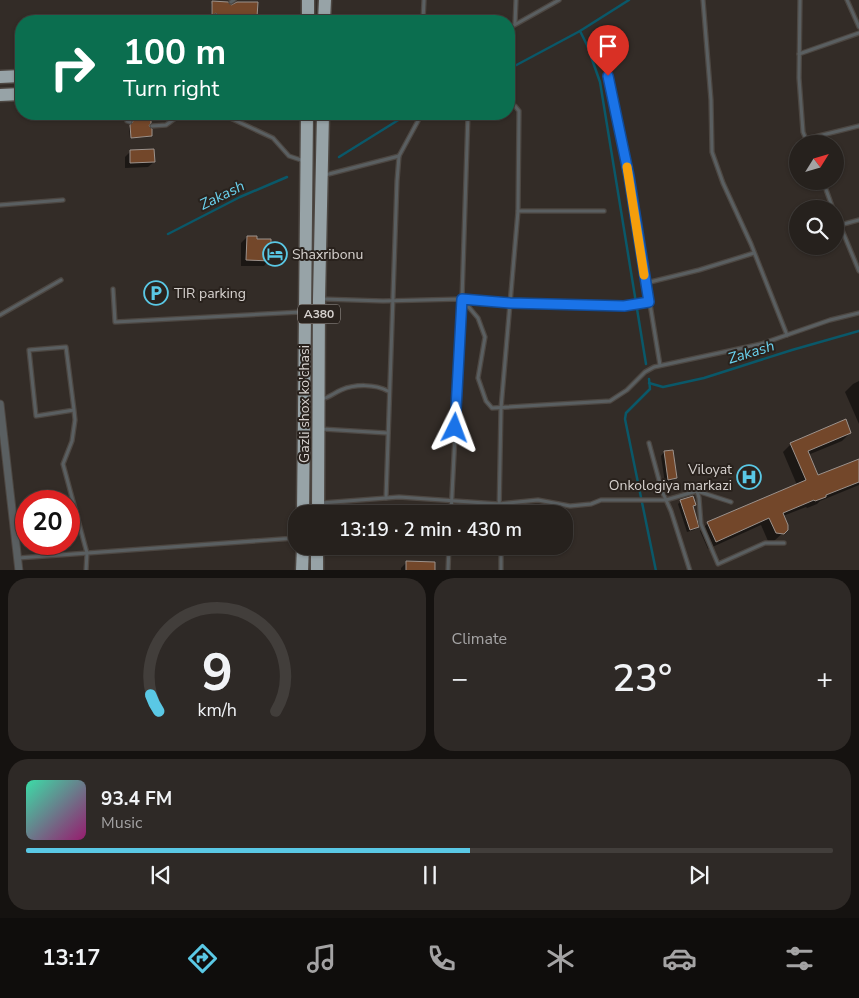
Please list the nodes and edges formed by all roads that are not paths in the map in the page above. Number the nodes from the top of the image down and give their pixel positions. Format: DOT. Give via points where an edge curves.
graph roads {
  1 [pos="308,0"];
  2 [pos="325,0"];
  3 [pos="424,0"];
  4 [pos="516,0"];
  5 [pos="559,0"];
  6 [pos="703,0"];
  7 [pos="800,0"];
  8 [pos="847,0"];
  9 [pos="308,15"];
  10 [pos="324,15"];
  11 [pos="424,15"];
  12 [pos="515,24"];
  13 [pos="859,27"];
  14 [pos="859,33"];
  15 [pos="598,38"];
  16 [pos="799,54"];
  17 [pos="0,76"];
  18 [pos="15,76"];
  19 [pos="15,94"];
  20 [pos="0,95"];
  21 [pos="515,106"];
  22 [pos="128,120"];
  23 [pos="173,120"];
  24 [pos="234,120"];
  25 [pos="307,120"];
  26 [pos="323,120"];
  27 [pos="419,120"];
  28 [pos="468,120"];
  29 [pos="130,122"];
  30 [pos="152,126"];
  31 [pos="859,126"];
  32 [pos="804,135"];
  33 [pos="822,135"];
  34 [pos="399,156"];
  35 [pos="307,162"];
  36 [pos="322,176"];
  37 [pos="64,200"];
  38 [pos="0,205"];
  39 [pos="518,211"];
  40 [pos="604,211"];
  41 [pos="859,220"];
  42 [pos="844,224"];
  43 [pos="844,235"];
  44 [pos="754,253"];
  45 [pos="859,271"];
  46 [pos="61,280"];
  47 [pos="646,283"];
  48 [pos="113,289"];
  49 [pos="319,298"];
  50 [pos="462,299"];
  51 [pos="393,302"];
  52 [pos="649,302"];
  53 [pos="510,303"];
  54 [pos="304,312"];
  55 [pos="859,313"];
  56 [pos="0,315"];
  57 [pos="787,335"];
  58 [pos="660,365"];
  59 [pos="388,391"];
  60 [pos="319,400"];
  61 [pos="0,404"];
  62 [pos="501,408"];
  63 [pos="74,410"];
  64 [pos="319,429"];
  65 [pos="387,433"];
  66 [pos="649,443"];
  67 [pos="697,491"];
  68 [pos="386,498"];
  69 [pos="666,500"];
  70 [pos="452,502"];
  71 [pos="731,502"];
  72 [pos="499,504"];
  73 [pos="303,505"];
  74 [pos="318,505"];
  75 [pos="338,505"];
  76 [pos="452,505"];
  77 [pos="288,539"];
  78 [pos="784,544"];
  79 [pos="87,553"];
  80 [pos="303,555"];
  81 [pos="317,555"];
  82 [pos="449,555"];
  83 [pos="501,555"];
  84 [pos="18,558"];
  85 [pos="19,570"];
  86 [pos="86,570"];
  87 [pos="302,570"];
  88 [pos="317,570"];
  89 [pos="448,570"];
  90 [pos="501,570"];
  91 [pos="690,570"];
  1 -- 9 [label="highway"];
  2 -- 10 [label="highway"];
  3 -- 11 [label="lane"];
  4 -- 12 [label="lane"];
  5 -- 12 [label="lane"];
  6 -- 44 [label="lane" via="712,100 712,152"];
  7 -- 16 [label="lane"];
  8 -- 13 [label="lane"];
  14 -- 16 [label="lane"];
  15 -- 47 [label="lane" via="613,94"];
  16 -- 32 [label="lane"];
  17 -- 18 [label="highway"];
  19 -- 20 [label="highway"];
  21 -- 39 [label="lane" via="519,111"];
  22 -- 29 [label="lane"];
  23 -- 30 [label="lane" via="166,125"];
  24 -- 35 [label="lane" via="273,138 289,156"];
  25 -- 35 [label="highway, Gazli shox ko'chasi / A380"];
  26 -- 36 [label="highway, Gazli shox ko'chasi / A380"];
  27 -- 34 [label="lane"];
  28 -- 50 [label="lane"];
  31 -- 33 [label="lane"];
  34 -- 36 [label="lane"];
  34 -- 51 [label="lane"];
  35 -- 54 [label="highway, Gazli shox ko'chasi / A380"];
  36 -- 49 [label="highway, Gazli shox ko'chasi / A380"];
  37 -- 38 [label="lane"];
  39 -- 40 [label="lane"];
  39 -- 53 [label="lane"];
  41 -- 42 [label="lane"];
  43 -- 45 [label="lane"];
  44 -- 47 [label="lane"];
  44 -- 57 [label="lane"];
  46 -- 56 [label="lane"];
  47 -- 52 [label="lane"];
  48 -- 54 [label="lane" via="116,322"];
  49 -- 51 [label="lane"];
  49 -- 60 [label="highway, Gazli shox ko'chasi / A380"];
  50 -- 51 [label="lane"];
  50 -- 53 [label="lane"];
  50 -- 62 [label="lane" via="478,318 485,337 478,378 486,401 492,408"];
  50 -- 70 [label="lane"];
  51 -- 59 [label="lane"];
  52 -- 53 [label="lane" via="624,306"];
  52 -- 58 [label="lane"];
  53 -- 62 [label="lane"];
  54 -- 73 [label="highway, Gazli shox ko'chasi / A380"];
  55 -- 57 [label="lane"];
  57 -- 58 [label="lane" via="761,344"];
  58 -- 62 [label="lane" via="645,372 610,401"];
  59 -- 60 [label="lane" via="361,386 340,390"];
  59 -- 65 [label="lane"];
  60 -- 64 [label="highway, Gazli shox ko'chasi / A380"];
  61 -- 84 [label="street"];
  62 -- 72 [label="lane"];
  63 -- 63 [label="lane" via="66,346 29,350 36,416"];
  63 -- 79 [label="lane" via="72,441 62,464"];
  64 -- 65 [label="lane"];
  64 -- 74 [label="highway, Gazli shox ko'chasi / A380"];
  65 -- 68 [label="lane"];
  66 -- 69 [label="lane"];
  67 -- 69 [label="lane"];
  67 -- 71 [label="lane"];
  67 -- 78 [label="lane" via="701,524 718,564 765,543"];
  68 -- 70 [label="lane"];
  68 -- 75 [label="lane"];
  69 -- 72 [label="lane" via="600,500 570,506 538,500"];
  69 -- 91 [label="lane"];
  70 -- 72 [label="lane"];
  70 -- 76 [label="lane"];
  77 -- 79 [label="lane"];
  79 -- 84 [label="lane"];
  79 -- 86 [label="lane"];
  80 -- 87 [label="highway"];
  81 -- 88 [label="highway"];
  82 -- 89 [label="lane"];
  83 -- 90 [label="lane"];
  84 -- 85 [label="street"];
}
